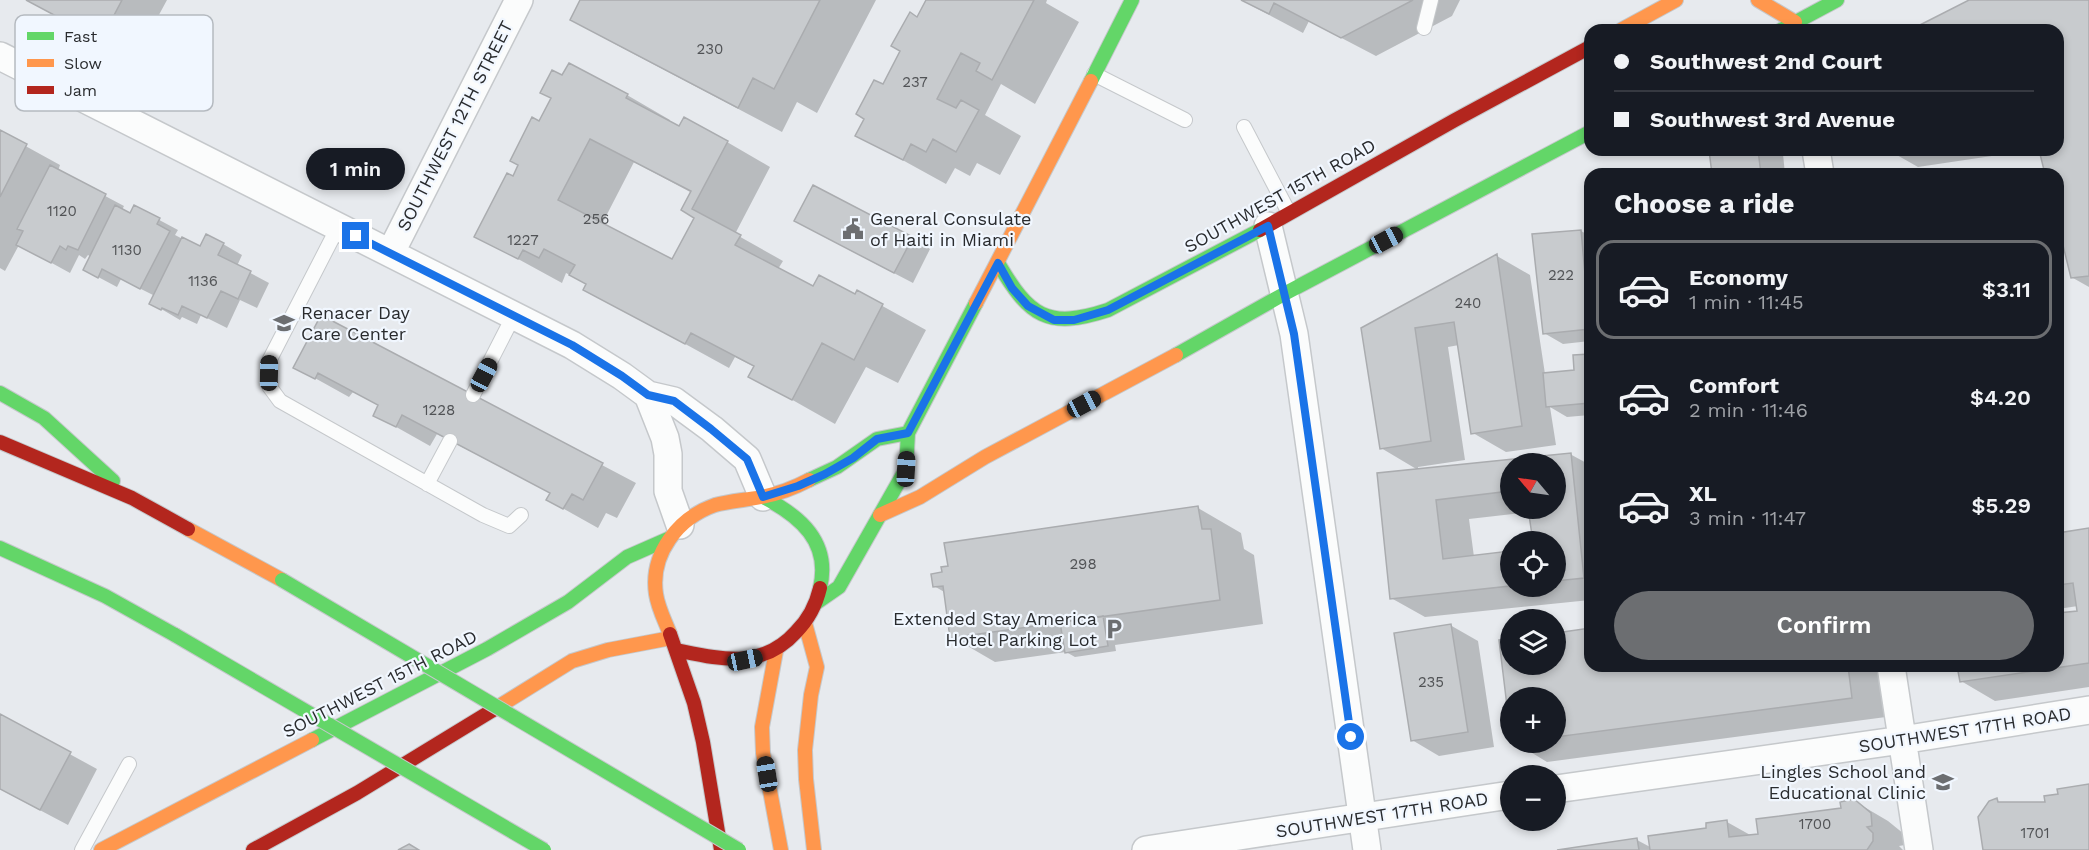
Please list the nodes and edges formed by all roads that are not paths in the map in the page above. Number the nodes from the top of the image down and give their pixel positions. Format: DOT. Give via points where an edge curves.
graph roads {
  1 [pos="519,0"];
  2 [pos="1132,0"];
  3 [pos="1431,0"];
  4 [pos="1676,0"];
  5 [pos="1758,0"];
  6 [pos="1838,0"];
  7 [pos="1632,24"];
  8 [pos="1787,24"];
  9 [pos="1796,24"];
  10 [pos="1424,28"];
  11 [pos="1584,50"];
  12 [pos="0,56"];
  13 [pos="15,64"];
  14 [pos="1094,74"];
  15 [pos="109,111"];
  16 [pos="1185,120"];
  17 [pos="1244,127"];
  18 [pos="1584,135"];
  19 [pos="1278,219"];
  20 [pos="338,227"];
  21 [pos="391,252"];
  22 [pos="998,263"];
  23 [pos="1284,294"];
  24 [pos="514,315"];
  25 [pos="0,393"];
  26 [pos="473,395"];
  27 [pos="648,395"];
  28 [pos="908,433"];
  29 [pos="450,441"];
  30 [pos="0,442"];
  31 [pos="427,484"];
  32 [pos="763,497"];
  33 [pos="132,498"];
  34 [pos="521,515"];
  35 [pos="880,515"];
  36 [pos="674,532"];
  37 [pos="0,548"];
  38 [pos="816,603"];
  39 [pos="805,623"];
  40 [pos="674,644"];
  41 [pos="776,651"];
  42 [pos="1892,672"];
  43 [pos="2089,710"];
  44 [pos="1902,740"];
  45 [pos="129,764"];
  46 [pos="1566,788"];
  47 [pos="1500,797"];
  48 [pos="1362,818"];
  49 [pos="82,850"];
  50 [pos="101,850"];
  51 [pos="254,850"];
  52 [pos="544,850"];
  53 [pos="721,850"];
  54 [pos="739,850"];
  55 [pos="781,850"];
  56 [pos="814,850"];
  57 [pos="1146,850"];
  58 [pos="1367,850"];
  59 [pos="1918,850"];
  1 -- 21 [label="street, SOUTHWEST 12TH STREET"];
  2 -- 14 [label="main road"];
  3 -- 10 [label="lane"];
  4 -- 7 [label="main road"];
  5 -- 8 [label="main road"];
  6 -- 9 [label="main road"];
  11 -- 19 [label="main road, SOUTHWEST 15TH ROAD"];
  12 -- 13 [label="street"];
  14 -- 16 [label="lane"];
  14 -- 22 [label="main road"];
  15 -- 20 [label="street"];
  17 -- 19 [label="lane"];
  18 -- 23 [label="main road"];
  19 -- 22 [label="main road, SOUTHWEST 15TH ROAD" via="1108,310 1074,320 1054,320 1028,306"];
  19 -- 23 [label="street"];
  20 -- 21 [label="street"];
  20 -- 31 [label="lane" via="269,361 268,386 280,401"];
  21 -- 24 [label="street"];
  22 -- 28 [label="main road"];
  23 -- 35 [label="main road" via="985,457 920,497"];
  23 -- 48 [label="street" via="1294,334"];
  24 -- 26 [label="lane"];
  24 -- 27 [label="street" via="598,360"];
  25 -- 33 [label="main road" via="44,418"];
  27 -- 32 [label="street" via="674,401 747,459"];
  27 -- 36 [label="street" via="665,438"];
  28 -- 32 [label="main road" via="877,439 825,474"];
  28 -- 35 [label="main road" via="906,469"];
  29 -- 31 [label="lane"];
  30 -- 33 [label="main road"];
  31 -- 34 [label="lane" via="508,526"];
  32 -- 36 [label="main road" via="716,505 694,515"];
  32 -- 38 [label="main road" via="791,512 818,547 823,560"];
  33 -- 54 [label="main road, bridge" via="282,580"];
  35 -- 38 [label="main road" via="839,587"];
  36 -- 40 [label="main road" via="657,564 655,586 659,608"];
  36 -- 50 [label="main road, SOUTHWEST 15TH ROAD" via="627,557 568,602 487,649"];
  37 -- 52 [label="main road, bridge" via="105,596"];
  38 -- 39 [label="main road"];
  39 -- 41 [label="main road"];
  39 -- 56 [label="main road" via="818,667 805,750"];
  40 -- 41 [label="main road" via="730,660"];
  40 -- 51 [label="main road" via="609,649 572,661 357,793"];
  40 -- 53 [label="main road" via="697,717"];
  41 -- 55 [label="main road" via="762,728"];
  42 -- 44 [label="street"];
  43 -- 44 [label="street, SOUTHWEST 17TH ROAD"];
  44 -- 46 [label="street, SOUTHWEST 17TH ROAD"];
  44 -- 59 [label="street"];
  45 -- 49 [label="lane"];
  47 -- 48 [label="street, SOUTHWEST 17TH ROAD"];
  48 -- 57 [label="street, SOUTHWEST 17TH ROAD"];
  48 -- 58 [label="street"];
}
